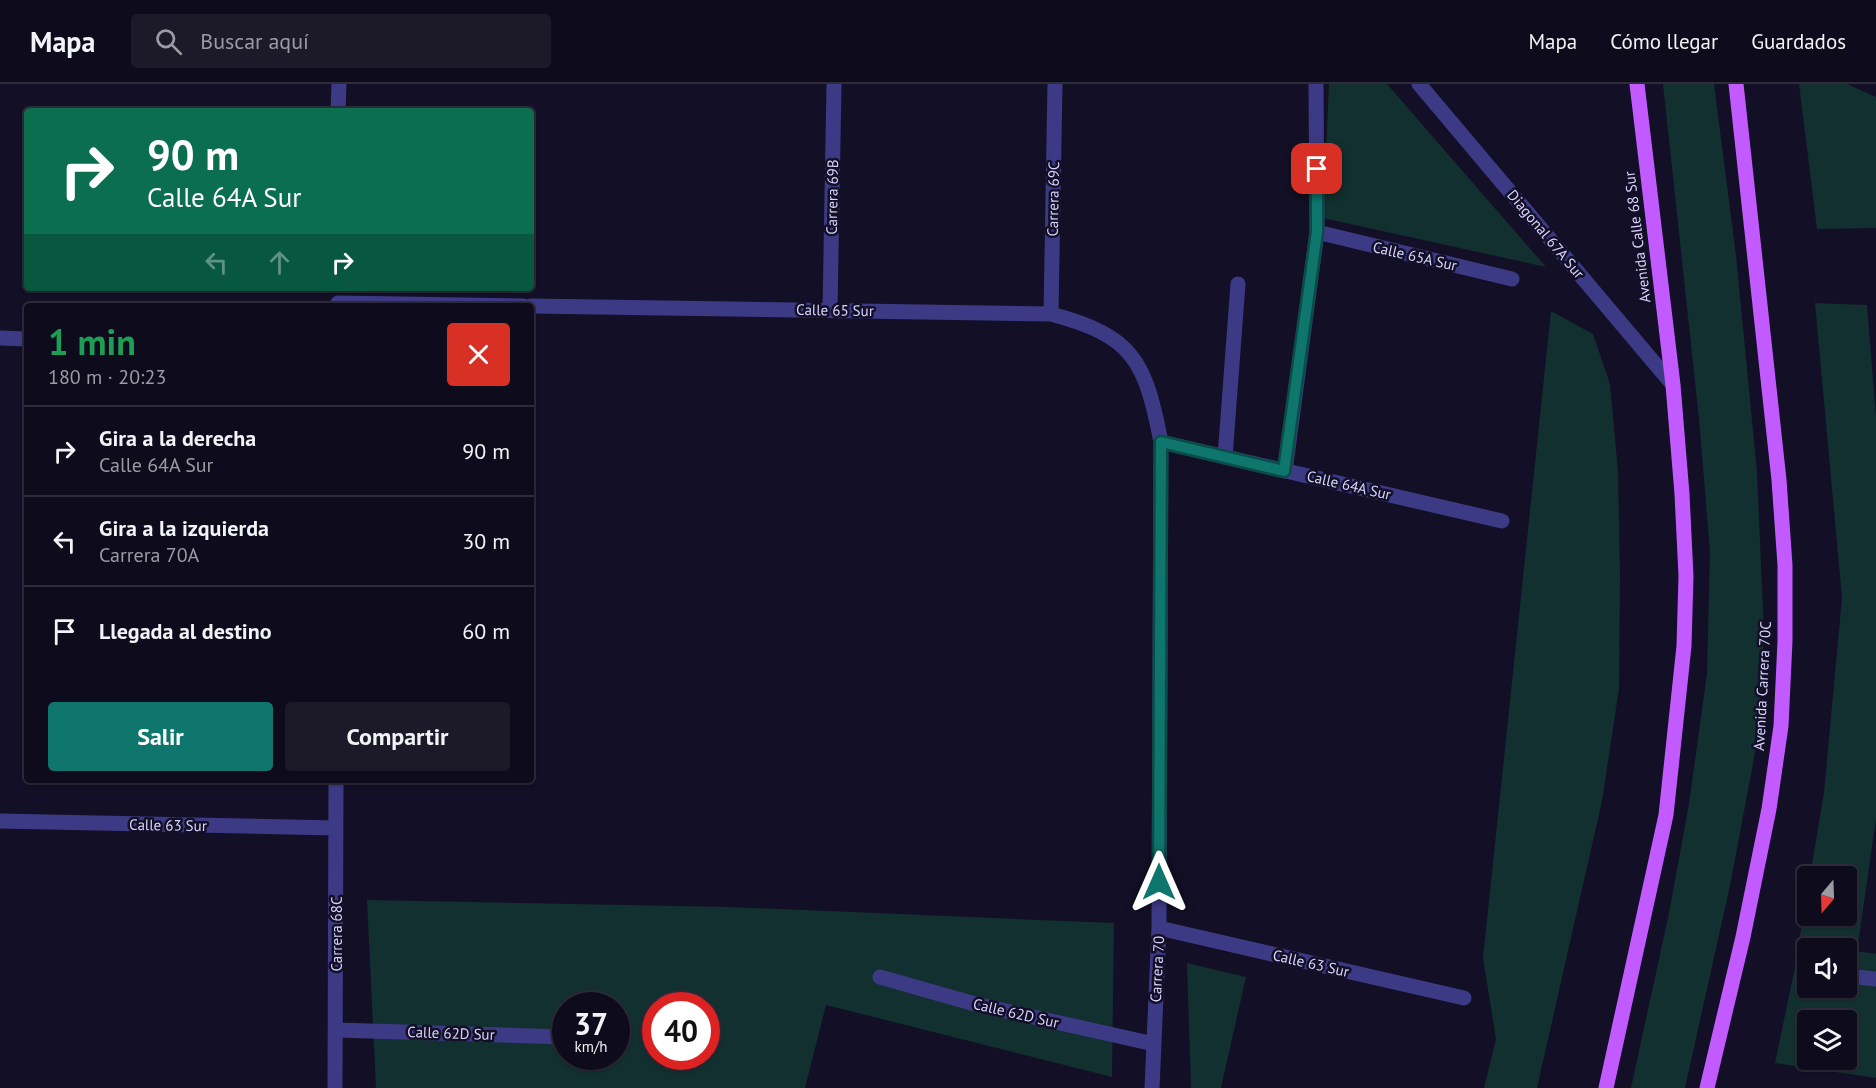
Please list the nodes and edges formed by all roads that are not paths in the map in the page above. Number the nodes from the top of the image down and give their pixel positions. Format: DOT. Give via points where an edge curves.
graph roads {
  1 [pos="339,84"];
  2 [pos="834,84"];
  3 [pos="1055,84"];
  4 [pos="1316,84"];
  5 [pos="1419,84"];
  6 [pos="1637,84"];
  7 [pos="1736,84"];
  8 [pos="339,108"];
  9 [pos="1317,232"];
  10 [pos="1512,279"];
  11 [pos="1238,284"];
  12 [pos="338,299"];
  13 [pos="444,303"];
  14 [pos="534,306"];
  15 [pos="830,310"];
  16 [pos="1051,314"];
  17 [pos="0,338"];
  18 [pos="24,339"];
  19 [pos="1129,352"];
  20 [pos="1672,385"];
  21 [pos="1161,442"];
  22 [pos="1225,457"];
  23 [pos="1292,472"];
  24 [pos="1502,520"];
  25 [pos="336,783"];
  26 [pos="0,821"];
  27 [pos="336,828"];
  28 [pos="1159,928"];
  29 [pos="880,977"];
  30 [pos="1857,977"];
  31 [pos="1876,979"];
  32 [pos="1464,998"];
  33 [pos="336,1030"];
  34 [pos="552,1037"];
  35 [pos="1154,1044"];
  36 [pos="335,1088"];
  37 [pos="1152,1088"];
  38 [pos="1606,1088"];
  39 [pos="1707,1088"];
  1 -- 8 [label="street"];
  2 -- 15 [label="street, Carrera 69B"];
  3 -- 16 [label="street, Carrera 69C"];
  4 -- 9 [label="street"];
  5 -- 20 [label="street, Diagonal 67A Sur"];
  6 -- 20 [label="main road, Avenida Calle 68 Sur"];
  7 -- 39 [label="main road, Avenida Carrera 70C" via="1779,480 1785,641 1781,726 1769,809"];
  9 -- 10 [label="street, Calle 65A Sur"];
  9 -- 23 [label="street"];
  11 -- 22 [label="street"];
  12 -- 13 [label="street"];
  14 -- 15 [label="street, Calle 65 Sur"];
  15 -- 16 [label="street, Calle 65 Sur"];
  16 -- 19 [label="street, Calle 65 Sur" via="1083,322"];
  17 -- 18 [label="street"];
  19 -- 21 [label="street, Carrera 70" via="1144,376"];
  20 -- 38 [label="main road" via="1686,576 1684,646 1666,815"];
  21 -- 22 [label="street, Calle 64A Sur"];
  21 -- 28 [label="street, Carrera 70"];
  22 -- 23 [label="street, Calle 64A Sur"];
  23 -- 24 [label="street, Calle 64A Sur"];
  25 -- 27 [label="street, Carrera 68C"];
  26 -- 27 [label="street, Calle 63 Sur"];
  27 -- 33 [label="street, Carrera 68C"];
  28 -- 32 [label="street, Calle 63 Sur"];
  28 -- 35 [label="street, Carrera 70"];
  29 -- 35 [label="street, Calle 62D Sur" via="975,1004"];
  30 -- 31 [label="street"];
  33 -- 34 [label="street, Calle 62D Sur"];
  33 -- 36 [label="street, Carrera 68C"];
  35 -- 37 [label="street, Carrera 70"];
}
